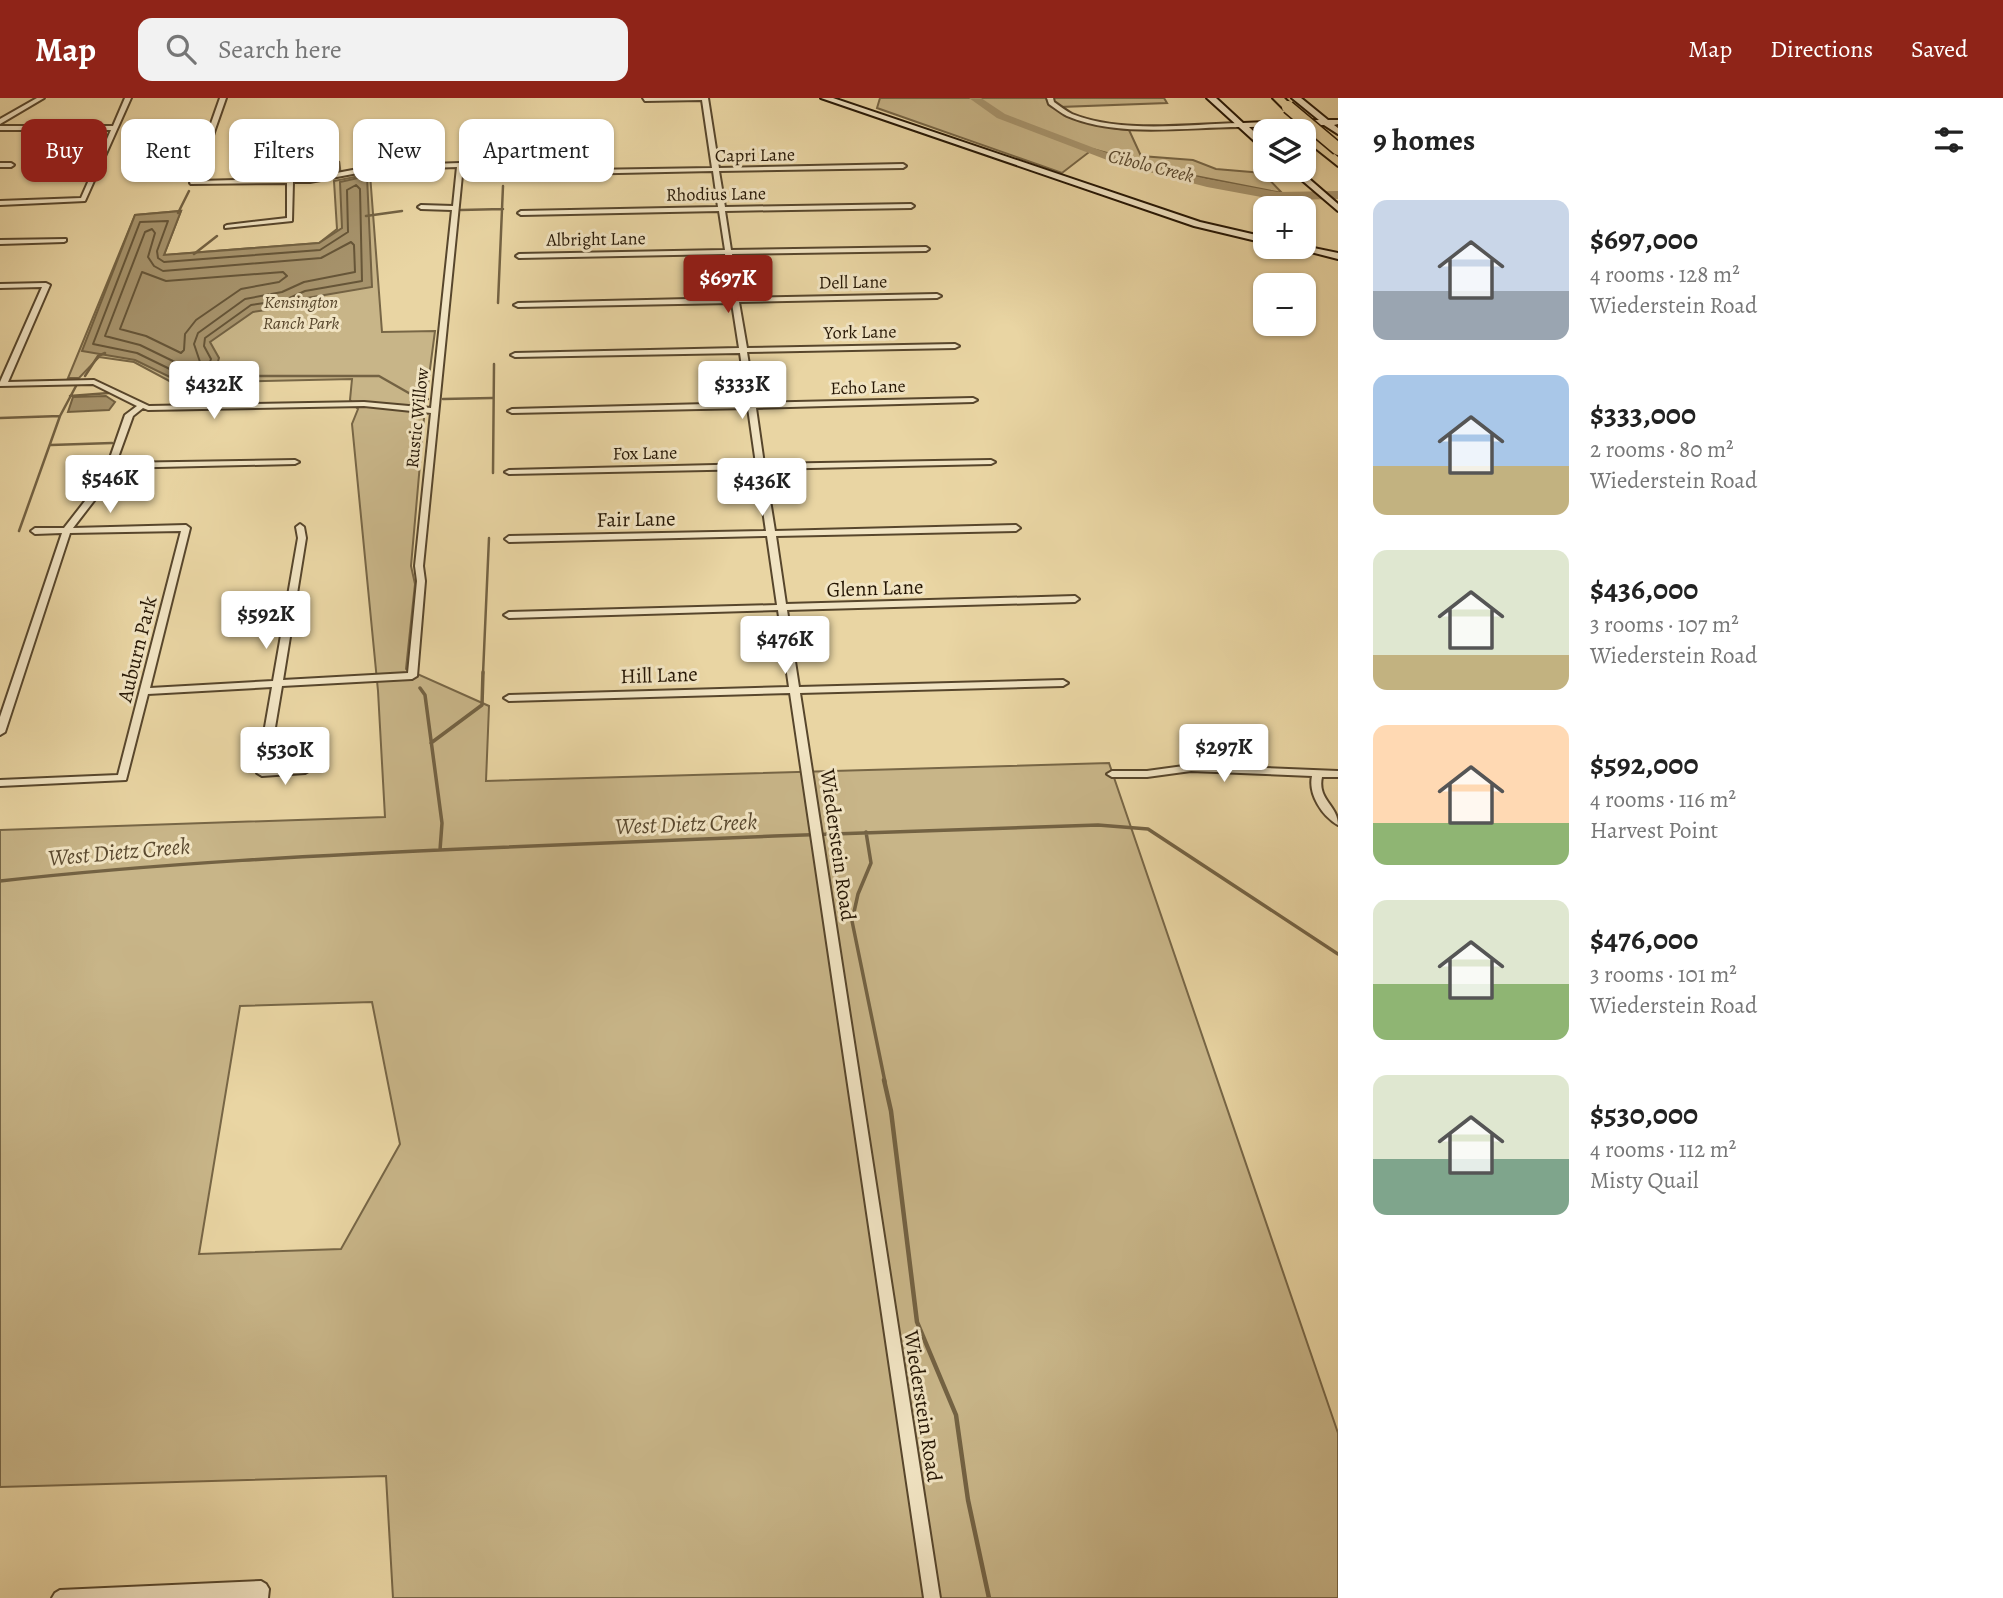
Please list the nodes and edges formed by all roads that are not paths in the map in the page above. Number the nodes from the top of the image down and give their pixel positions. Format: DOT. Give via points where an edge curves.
graph roads {
  1 [pos="41,98"];
  2 [pos="128,98"];
  3 [pos="223,98"];
  4 [pos="705,98"];
  5 [pos="825,98"];
  6 [pos="1050,98"];
  7 [pos="1211,98"];
  8 [pos="1263,98"];
  9 [pos="645,99"];
  10 [pos="1276,102"];
  11 [pos="1292,102"];
  12 [pos="1291,119"];
  13 [pos="0,122"];
  14 [pos="1338,122"];
  15 [pos="1325,123"];
  16 [pos="1241,125"];
  17 [pos="0,128"];
  18 [pos="115,128"];
  19 [pos="1338,132"];
  20 [pos="1253,136"];
  21 [pos="1316,144"];
  22 [pos="1338,149"];
  23 [pos="1338,163"];
  24 [pos="0,165"];
  25 [pos="11,165"];
  26 [pos="903,166"];
  27 [pos="716,170"];
  28 [pos="614,172"];
  29 [pos="339,174"];
  30 [pos="242,182"];
  31 [pos="290,182"];
  32 [pos="1308,182"];
  33 [pos="0,203"];
  34 [pos="911,206"];
  35 [pos="421,207"];
  36 [pos="455,208"];
  37 [pos="1338,208"];
  38 [pos="722,209"];
  39 [pos="521,213"];
  40 [pos="227,227"];
  41 [pos="1253,237"];
  42 [pos="64,240"];
  43 [pos="0,242"];
  44 [pos="926,248"];
  45 [pos="1316,251"];
  46 [pos="728,252"];
  47 [pos="519,256"];
  48 [pos="1338,256"];
  49 [pos="0,286"];
  50 [pos="937,296"];
  51 [pos="736,300"];
  52 [pos="518,304"];
  53 [pos="955,346"];
  54 [pos="743,350"];
  55 [pos="514,355"];
  56 [pos="2,384"];
  57 [pos="972,400"];
  58 [pos="141,406"];
  59 [pos="752,406"];
  60 [pos="433,411"];
  61 [pos="512,411"];
  62 [pos="295,461"];
  63 [pos="991,461"];
  64 [pos="111,466"];
  65 [pos="761,467"];
  66 [pos="509,472"];
  67 [pos="300,527"];
  68 [pos="1016,528"];
  69 [pos="68,530"];
  70 [pos="35,531"];
  71 [pos="771,533"];
  72 [pos="509,539"];
  73 [pos="1075,599"];
  74 [pos="783,608"];
  75 [pos="509,615"];
  76 [pos="1063,683"];
  77 [pos="275,685"];
  78 [pos="145,691"];
  79 [pos="795,691"];
  80 [pos="509,698"];
  81 [pos="0,732"];
  82 [pos="305,770"];
  83 [pos="1318,773"];
  84 [pos="1112,774"];
  85 [pos="1338,774"];
  86 [pos="0,783"];
  87 [pos="1338,821"];
  88 [pos="261,1593"];
  89 [pos="60,1598"];
  90 [pos="932,1598"];
  1 -- 13 [label="street"];
  2 -- 18 [label="street"];
  3 -- 30 [label="street" via="193,183"];
  4 -- 9 [label="street"];
  4 -- 27 [label="street, Wiederstein Road"];
  5 -- 41 [label="main road" via="1197,224"];
  6 -- 16 [label="street" via="1060,110 1118,127"];
  7 -- 16 [label="main road"];
  8 -- 10 [label="highway"];
  10 -- 11 [label="highway"];
  10 -- 12 [label="highway"];
  11 -- 15 [label="main road"];
  11 -- 22 [label="highway, bridge"];
  14 -- 15 [label="main road"];
  15 -- 16 [label="main road"];
  15 -- 19 [label="main road"];
  16 -- 20 [label="main road"];
  17 -- 18 [label="street"];
  18 -- 33 [label="street" via="83,200"];
  21 -- 23 [label="highway"];
  24 -- 25 [label="street"];
  26 -- 27 [label="street, Capri Lane"];
  27 -- 28 [label="street, Capri Lane"];
  27 -- 38 [label="street, Wiederstein Road"];
  29 -- 36 [label="street, Rustic Willow" via="460,165"];
  31 -- 40 [label="street" via="290,220"];
  32 -- 37 [label="main road"];
  34 -- 38 [label="street, Rhodius Lane"];
  35 -- 36 [label="street"];
  36 -- 60 [label="street, Rustic Willow"];
  38 -- 39 [label="street, Rhodius Lane"];
  38 -- 46 [label="street, Wiederstein Road"];
  42 -- 43 [label="street"];
  44 -- 46 [label="street, Albright Lane"];
  45 -- 48 [label="main road"];
  46 -- 47 [label="street, Albright Lane"];
  46 -- 51 [label="street, Wiederstein Road"];
  49 -- 56 [label="street" via="46,285"];
  50 -- 51 [label="street, Dell Lane"];
  51 -- 52 [label="street, Dell Lane"];
  51 -- 54 [label="street, Wiederstein Road"];
  53 -- 54 [label="street, York Lane"];
  54 -- 55 [label="street, York Lane"];
  54 -- 59 [label="street, Wiederstein Road"];
  56 -- 58 [label="street" via="87,381 102,384"];
  57 -- 59 [label="street, Echo Lane"];
  58 -- 60 [label="street" via="364,404"];
  58 -- 64 [label="street" via="129,415"];
  59 -- 61 [label="street, Echo Lane"];
  59 -- 65 [label="street, Wiederstein Road"];
  60 -- 77 [label="street, Rustic Willow" via="412,676"];
  62 -- 64 [label="street"];
  63 -- 65 [label="street, Fox Lane"];
  64 -- 69 [label="street"];
  65 -- 66 [label="street, Fox Lane"];
  65 -- 71 [label="street, Wiederstein Road"];
  67 -- 77 [label="street" via="302,538"];
  68 -- 71 [label="street, Fair Lane"];
  69 -- 70 [label="street"];
  69 -- 78 [label="street, Auburn Park" via="186,528"];
  69 -- 81 [label="street"];
  71 -- 72 [label="street, Fair Lane"];
  71 -- 74 [label="street, Wiederstein Road"];
  73 -- 74 [label="street, Glenn Lane"];
  74 -- 75 [label="street, Glenn Lane"];
  74 -- 79 [label="street, Wiederstein Road"];
  76 -- 79 [label="street, Hill Lane"];
  77 -- 78 [label="street"];
  77 -- 82 [label="street" via="262,774"];
  78 -- 86 [label="street, Auburn Park" via="122,778"];
  79 -- 80 [label="street, Hill Lane"];
  79 -- 90 [label="street, Wiederstein Road"];
  83 -- 84 [label="street" via="1191,768"];
  83 -- 85 [label="street"];
  83 -- 87 [label="street" via="1314,785 1318,795"];
  88 -- 89 [label="street"];
}
